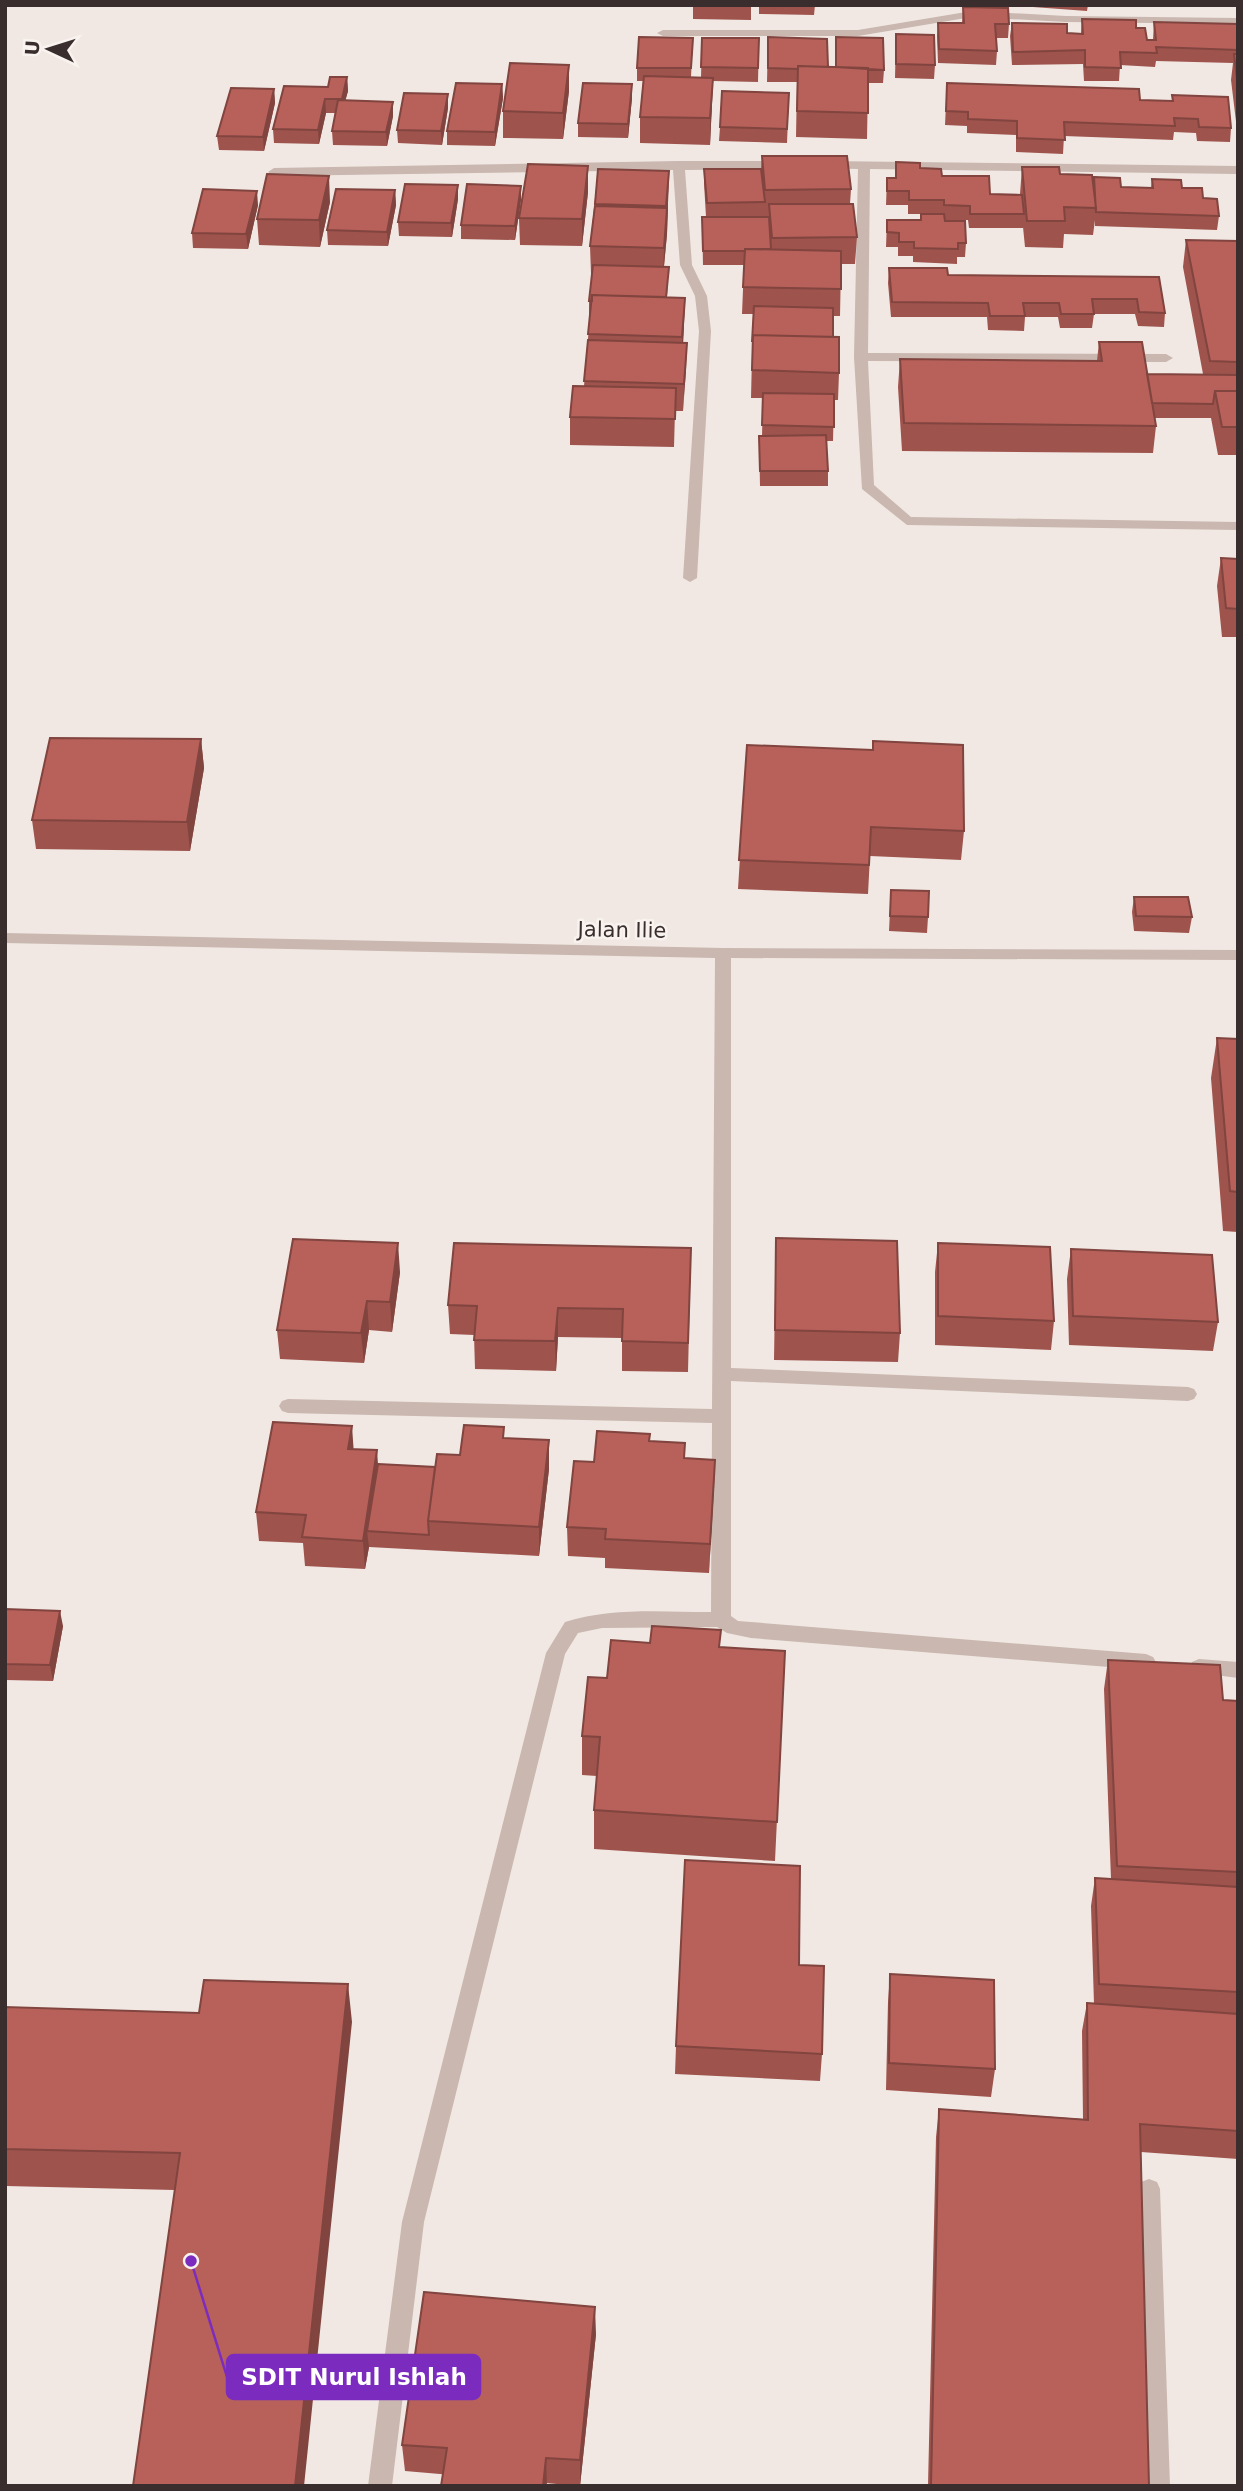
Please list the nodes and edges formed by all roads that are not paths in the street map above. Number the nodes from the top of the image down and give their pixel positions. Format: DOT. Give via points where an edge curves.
graph roads {
  1 [pos="1238,21"];
  2 [pos="663,33"];
  3 [pos="679,165"];
  4 [pos="864,165"];
  5 [pos="1238,170"];
  6 [pos="274,172"];
  7 [pos="860,357"];
  8 [pos="1166,358"];
  9 [pos="1238,526"];
  10 [pos="690,578"];
  11 [pos="5,938"];
  12 [pos="723,953"];
  13 [pos="1238,955"];
  14 [pos="724,1374"];
  15 [pos="1188,1394"];
  16 [pos="288,1406"];
  17 [pos="722,1416"];
  18 [pos="721,1619"];
  19 [pos="1238,1670"];
  20 [pos="1149,2189"];
  21 [pos="380,2486"];
  22 [pos="1158,2486"];
  1 -- 2 [label="street" via="972,14 859,33"];
  3 -- 4 [label="street"];
  3 -- 6 [label="street"];
  3 -- 10 [label="street" via="686,265 701,296 705,331"];
  4 -- 5 [label="street"];
  4 -- 7 [label="street"];
  7 -- 8 [label="street"];
  7 -- 9 [label="street" via="867,486 907,521"];
  11 -- 12 [label="street, Jalan Ilie"];
  12 -- 13 [label="street, Jalan Ilie"];
  12 -- 14 [label="street"];
  14 -- 15 [label="street"];
  14 -- 17 [label="street"];
  16 -- 17 [label="street"];
  17 -- 18 [label="street"];
  18 -- 19 [label="street" via="734,1628 751,1630"];
  18 -- 21 [label="street" via="602,1620 572,1627 556,1653 413,2222"];
  20 -- 22 [label="street"];
}
